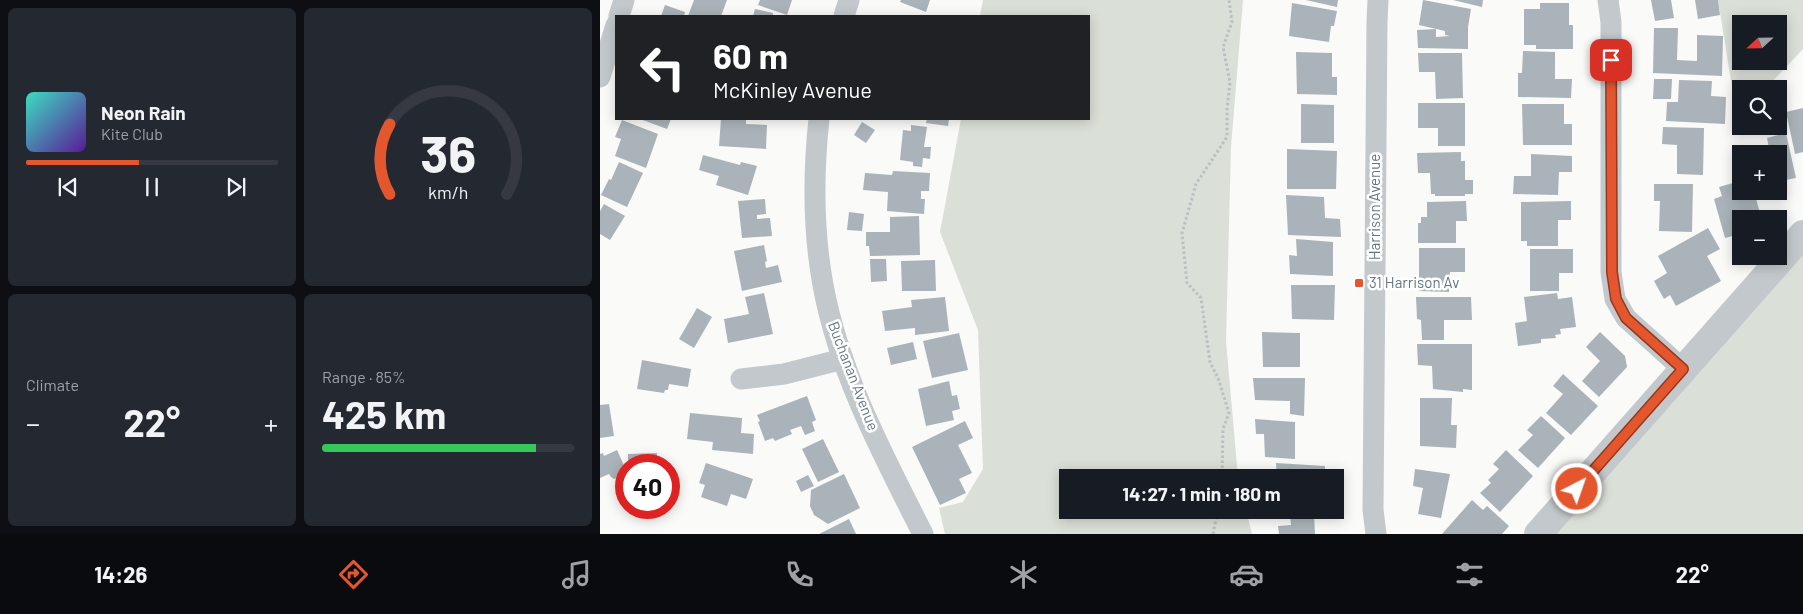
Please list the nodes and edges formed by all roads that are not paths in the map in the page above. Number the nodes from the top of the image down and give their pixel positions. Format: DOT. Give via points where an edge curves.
graph roads {
  1 [pos="624,0"];
  2 [pos="849,0"];
  3 [pos="1378,0"];
  4 [pos="1608,0"];
  5 [pos="619,15"];
  6 [pos="844,15"];
  7 [pos="615,28"];
  8 [pos="600,77"];
  9 [pos="819,120"];
  10 [pos="1803,234"];
  11 [pos="843,359"];
  12 [pos="1683,369"];
  13 [pos="741,379"];
  14 [pos="924,534"];
  15 [pos="1376,534"];
  16 [pos="1538,534"];
  1 -- 5 [label="street"];
  2 -- 6 [label="street"];
  3 -- 15 [label="street, Harrison Avenue" via="1373,510"];
  4 -- 12 [label="street" via="1611,22 1612,272 1616,299 1626,318"];
  7 -- 8 [label="street"];
  9 -- 11 [label="street, Buchanan Avenue" via="815,184 818,250 823,286"];
  10 -- 12 [label="street"];
  11 -- 13 [label="street" via="784,374"];
  11 -- 14 [label="street, Buchanan Avenue" via="869,423"];
  12 -- 16 [label="street"];
}
